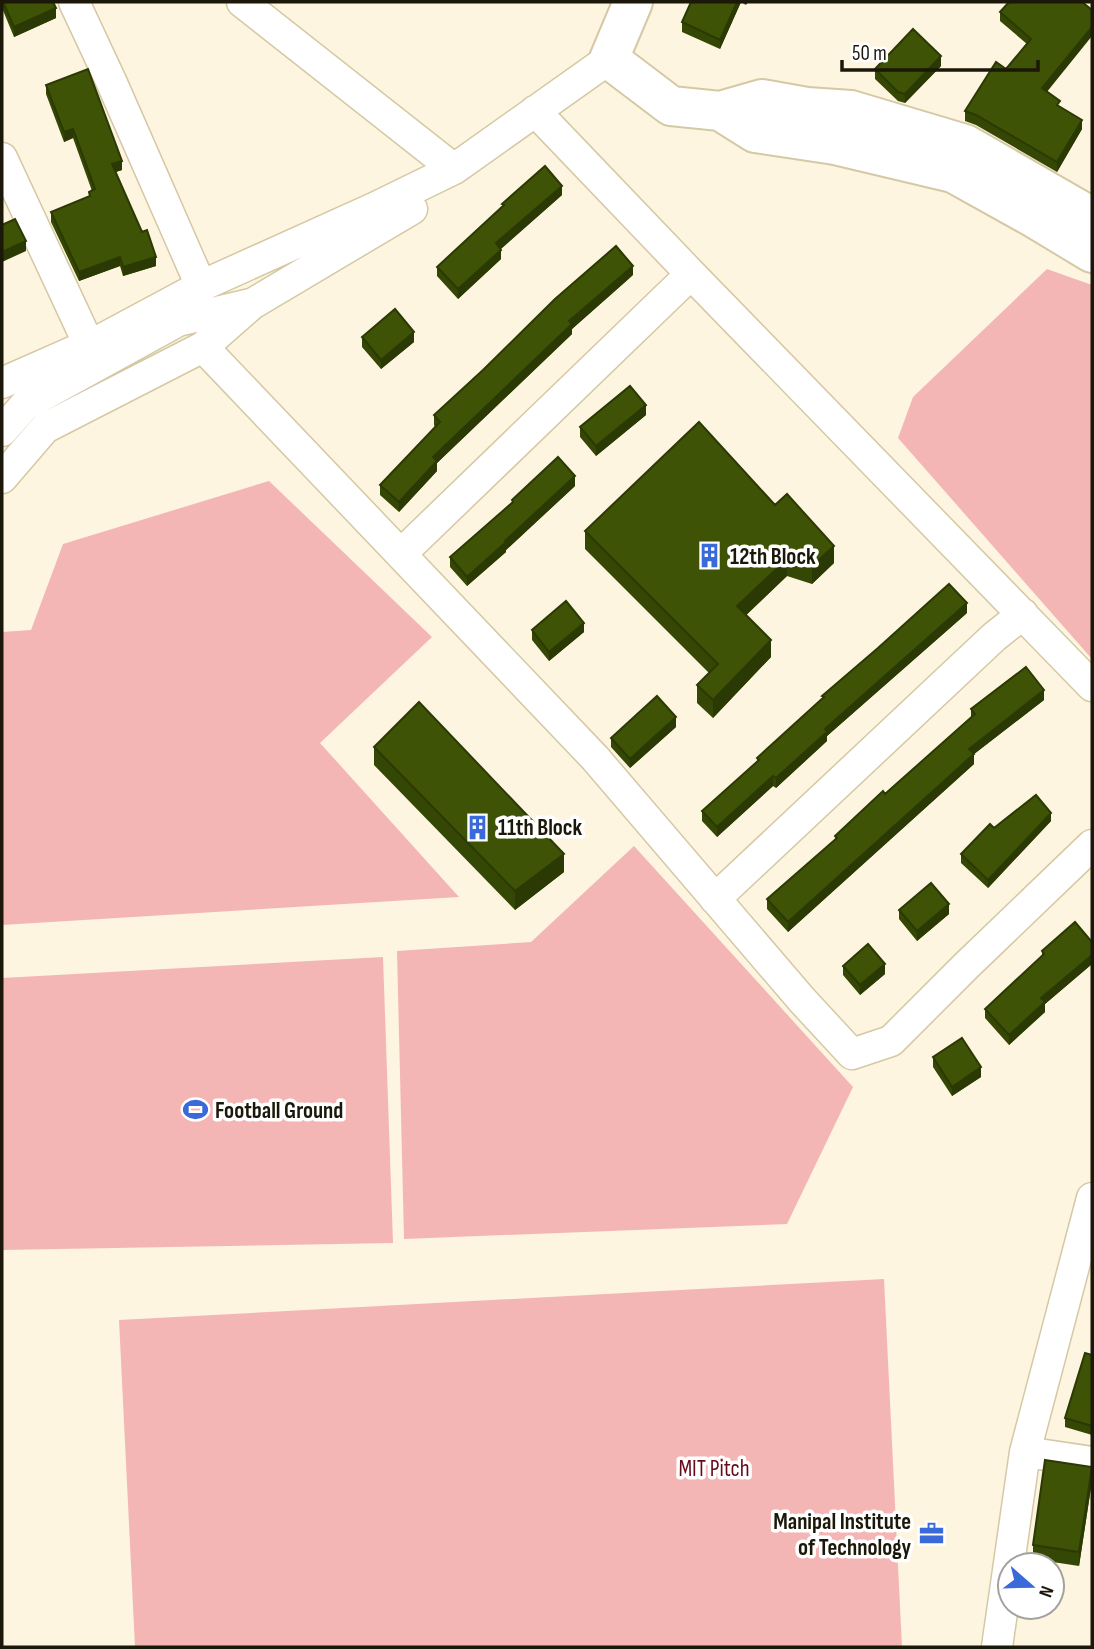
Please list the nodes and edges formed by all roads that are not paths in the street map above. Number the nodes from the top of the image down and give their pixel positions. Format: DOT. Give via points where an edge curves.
graph roads {
  1 [pos="74,2"];
  2 [pos="242,2"];
  3 [pos="633,2"];
  4 [pos="609,58"];
  5 [pos="720,111"];
  6 [pos="543,119"];
  7 [pos="2,158"];
  8 [pos="454,169"];
  9 [pos="1092,217"];
  10 [pos="1092,253"];
  11 [pos="691,274"];
  12 [pos="201,286"];
  13 [pos="252,304"];
  14 [pos="89,345"];
  15 [pos="203,347"];
  16 [pos="2,383"];
  17 [pos="2,431"];
  18 [pos="2,478"];
  19 [pos="401,554"];
  20 [pos="1023,614"];
  21 [pos="1092,686"];
  22 [pos="1092,845"];
  23 [pos="715,899"];
  24 [pos="1092,1198"];
  25 [pos="1025,1452"];
  26 [pos="1092,1462"];
  27 [pos="997,1647"];
  1 -- 12 [label="street"];
  2 -- 8 [label="street"];
  3 -- 4 [label="main road"];
  4 -- 5 [label="main road" via="671,106"];
  4 -- 6 [label="street"];
  5 -- 9 [label="main road" via="762,99 851,110 965,144"];
  5 -- 10 [label="main road" via="755,133 835,145 953,173"];
  6 -- 8 [label="street"];
  6 -- 11 [label="street"];
  6 -- 13 [label="street"];
  7 -- 14 [label="street"];
  8 -- 12 [label="street"];
  11 -- 19 [label="street"];
  11 -- 20 [label="street"];
  12 -- 14 [label="street"];
  13 -- 15 [label="street"];
  13 -- 17 [label="street" via="178,321 26,405"];
  14 -- 16 [label="street"];
  15 -- 18 [label="street" via="45,428"];
  15 -- 19 [label="street"];
  19 -- 23 [label="street" via="595,758"];
  20 -- 21 [label="street"];
  20 -- 23 [label="street"];
  22 -- 23 [label="street" via="891,1041 852,1054"];
  24 -- 25 [label="street"];
  25 -- 26 [label="street"];
  25 -- 27 [label="street"];
}
